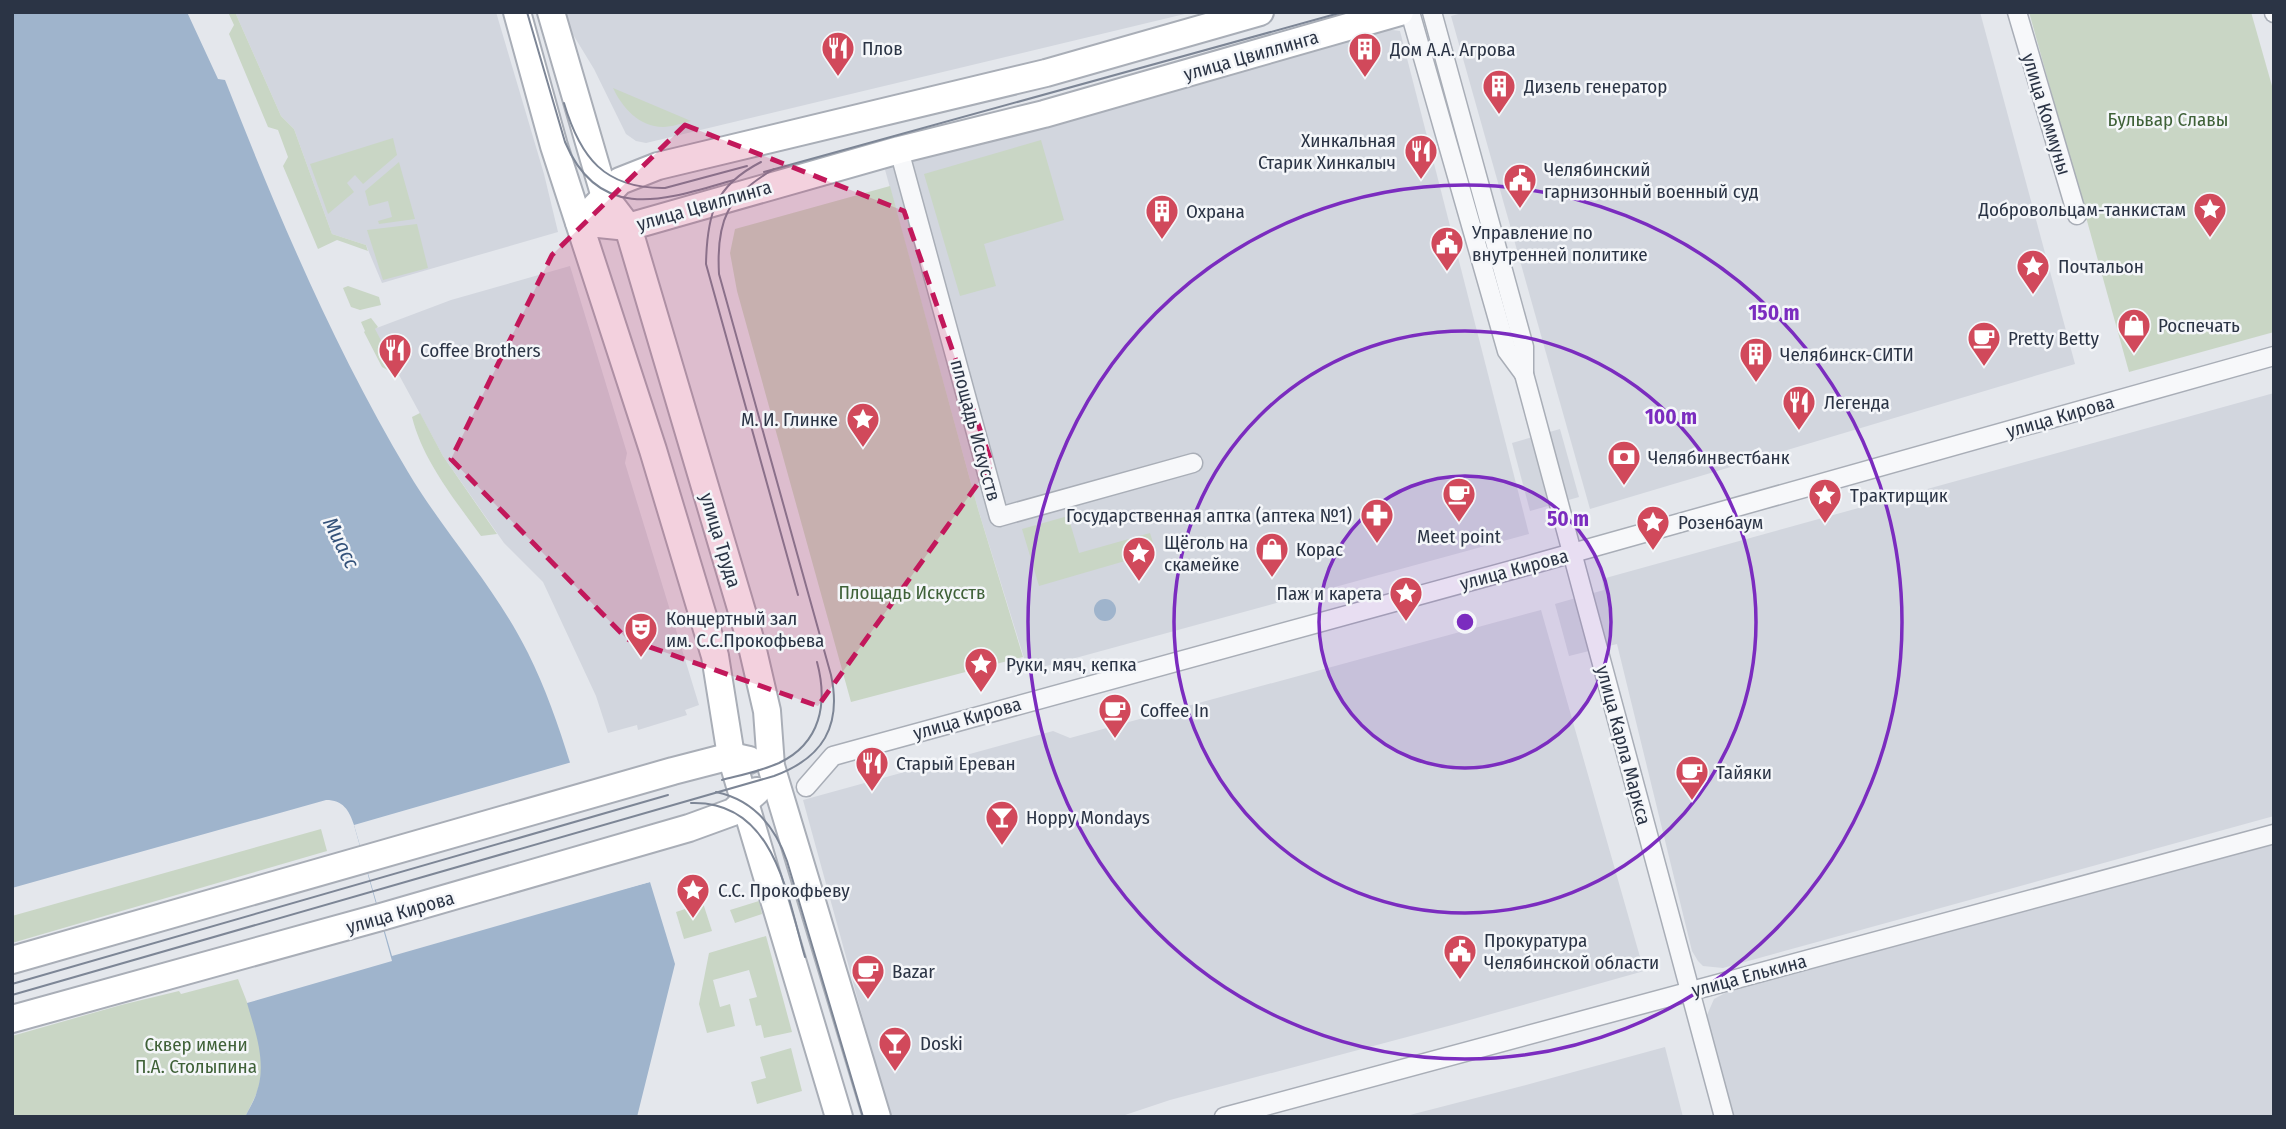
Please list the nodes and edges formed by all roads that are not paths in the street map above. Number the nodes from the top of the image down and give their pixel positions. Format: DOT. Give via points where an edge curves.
graph roads {
  1 [pos="517,12"];
  2 [pos="551,12"];
  3 [pos="1260,12"];
  4 [pos="1400,12"];
  5 [pos="1410,12"];
  6 [pos="1432,12"];
  7 [pos="2017,12"];
  8 [pos="899,150"];
  9 [pos="605,197"];
  10 [pos="2077,215"];
  11 [pos="579,222"];
  12 [pos="628,227"];
  13 [pos="2274,356"];
  14 [pos="1524,373"];
  15 [pos="1193,463"];
  16 [pos="1572,553"];
  17 [pos="731,755"];
  18 [pos="772,771"];
  19 [pos="806,786"];
  20 [pos="744,802"];
  21 [pos="2274,834"];
  22 [pos="12,960"];
  23 [pos="1690,991"];
  24 [pos="12,1019"];
  25 [pos="839,1117"];
  26 [pos="877,1117"];
  27 [pos="1224,1117"];
  28 [pos="1724,1117"];
  1 -- 11 [label="main road, улица Труда"];
  2 -- 9 [label="main road, улица Труда"];
  3 -- 9 [label="main road, улица Цвиллинга" via="1046,73 658,166 620,181"];
  4 -- 8 [label="main road, улица Цвиллинга" via="1044,114"];
  5 -- 14 [label="street, улица Карла Маркса" via="1507,351"];
  6 -- 14 [label="street, улица Карла Маркса" via="1524,347"];
  7 -- 10 [label="street, улица Коммуны"];
  8 -- 12 [label="main road, улица Цвиллинга"];
  8 -- 15 [label="street, площадь Искусств" via="999,517"];
  9 -- 11 [label="main road, улица Цвиллинга"];
  9 -- 12 [label="main road, улица Труда"];
  11 -- 12 [label="main road, улица Цвиллинга"];
  11 -- 17 [label="main road, улица Труда" via="715,656"];
  12 -- 18 [label="main road, улица Труда" via="751,642 767,711"];
  13 -- 16 [label="street, улица Кирова"];
  14 -- 16 [label="street, улица Карла Маркса"];
  16 -- 19 [label="street, улица Кирова" via="833,756"];
  16 -- 23 [label="street, улица Карла Маркса"];
  17 -- 18 [label="main road"];
  17 -- 20 [label="main road, улица Труда"];
  17 -- 22 [label="main road"];
  18 -- 20 [label="main road, улица Кирова"];
  18 -- 26 [label="main road, улица Труда"];
  20 -- 24 [label="main road, улица Кирова" via="733,813 639,843"];
  20 -- 25 [label="main road, улица Труда"];
  21 -- 23 [label="street, улица Елькина"];
  23 -- 27 [label="street, улица Елькина"];
  23 -- 28 [label="street, улица Карла Маркса"];
}
